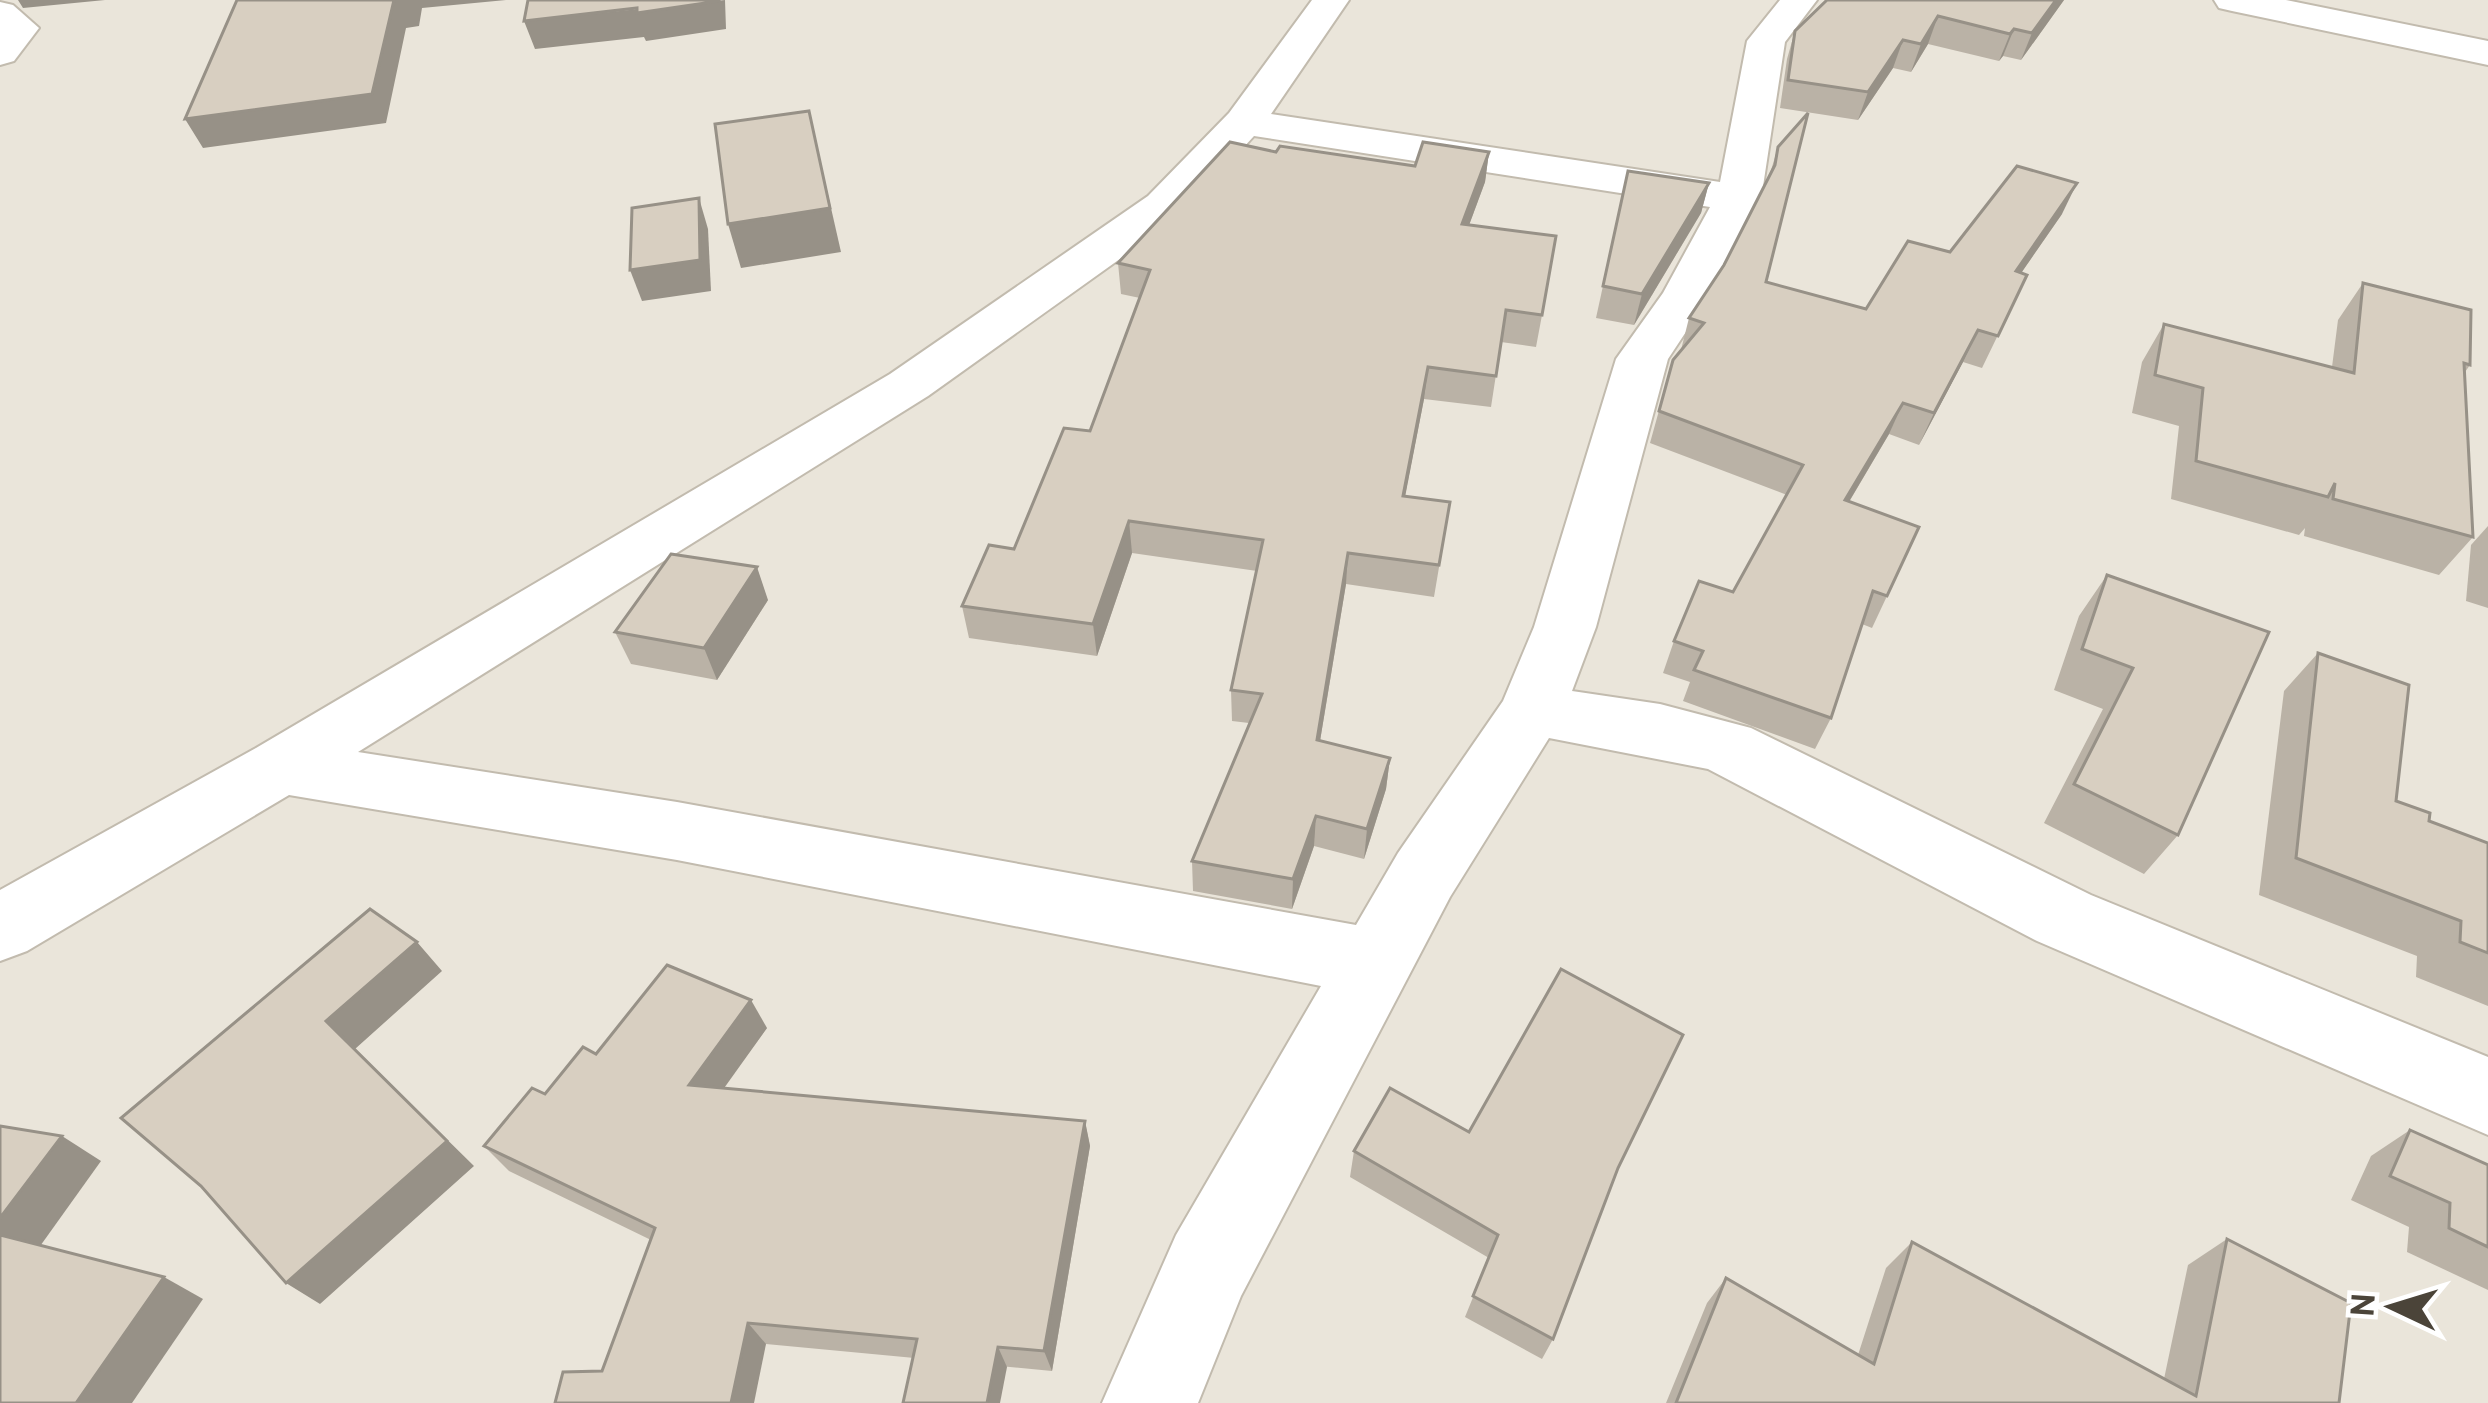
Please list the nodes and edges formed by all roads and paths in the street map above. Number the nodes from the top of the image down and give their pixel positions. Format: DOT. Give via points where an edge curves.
graph roads {
  1 [pos="1331,0"];
  2 [pos="1799,0"];
  3 [pos="2232,0"];
  4 [pos="0,13"];
  5 [pos="2488,52"];
  6 [pos="0,53"];
  7 [pos="1244,122"];
  8 [pos="1738,197"];
  9 [pos="1532,710"];
  10 [pos="280,767"];
  11 [pos="0,928"];
  12 [pos="1379,963"];
  13 [pos="2488,1096"];
  14 [pos="1150,1403"];
  1 -- 7 [label="street"];
  2 -- 8 [label="street" via="1766,41"];
  3 -- 5 [label="street"];
  4 -- 6 [label="street" via="20,28"];
  7 -- 8 [label="street"];
  7 -- 10 [label="street" via="1164,206 909,385"];
  8 -- 9 [label="street" via="1688,294 1642,359 1565,627"];
  9 -- 12 [label="street" via="1424,875"];
  9 -- 13 [label="street" via="1727,747 2064,917"];
  10 -- 11 [label="street"];
  10 -- 12 [label="street" via="677,830"];
  12 -- 14 [label="street" via="1208,1267"];
}
